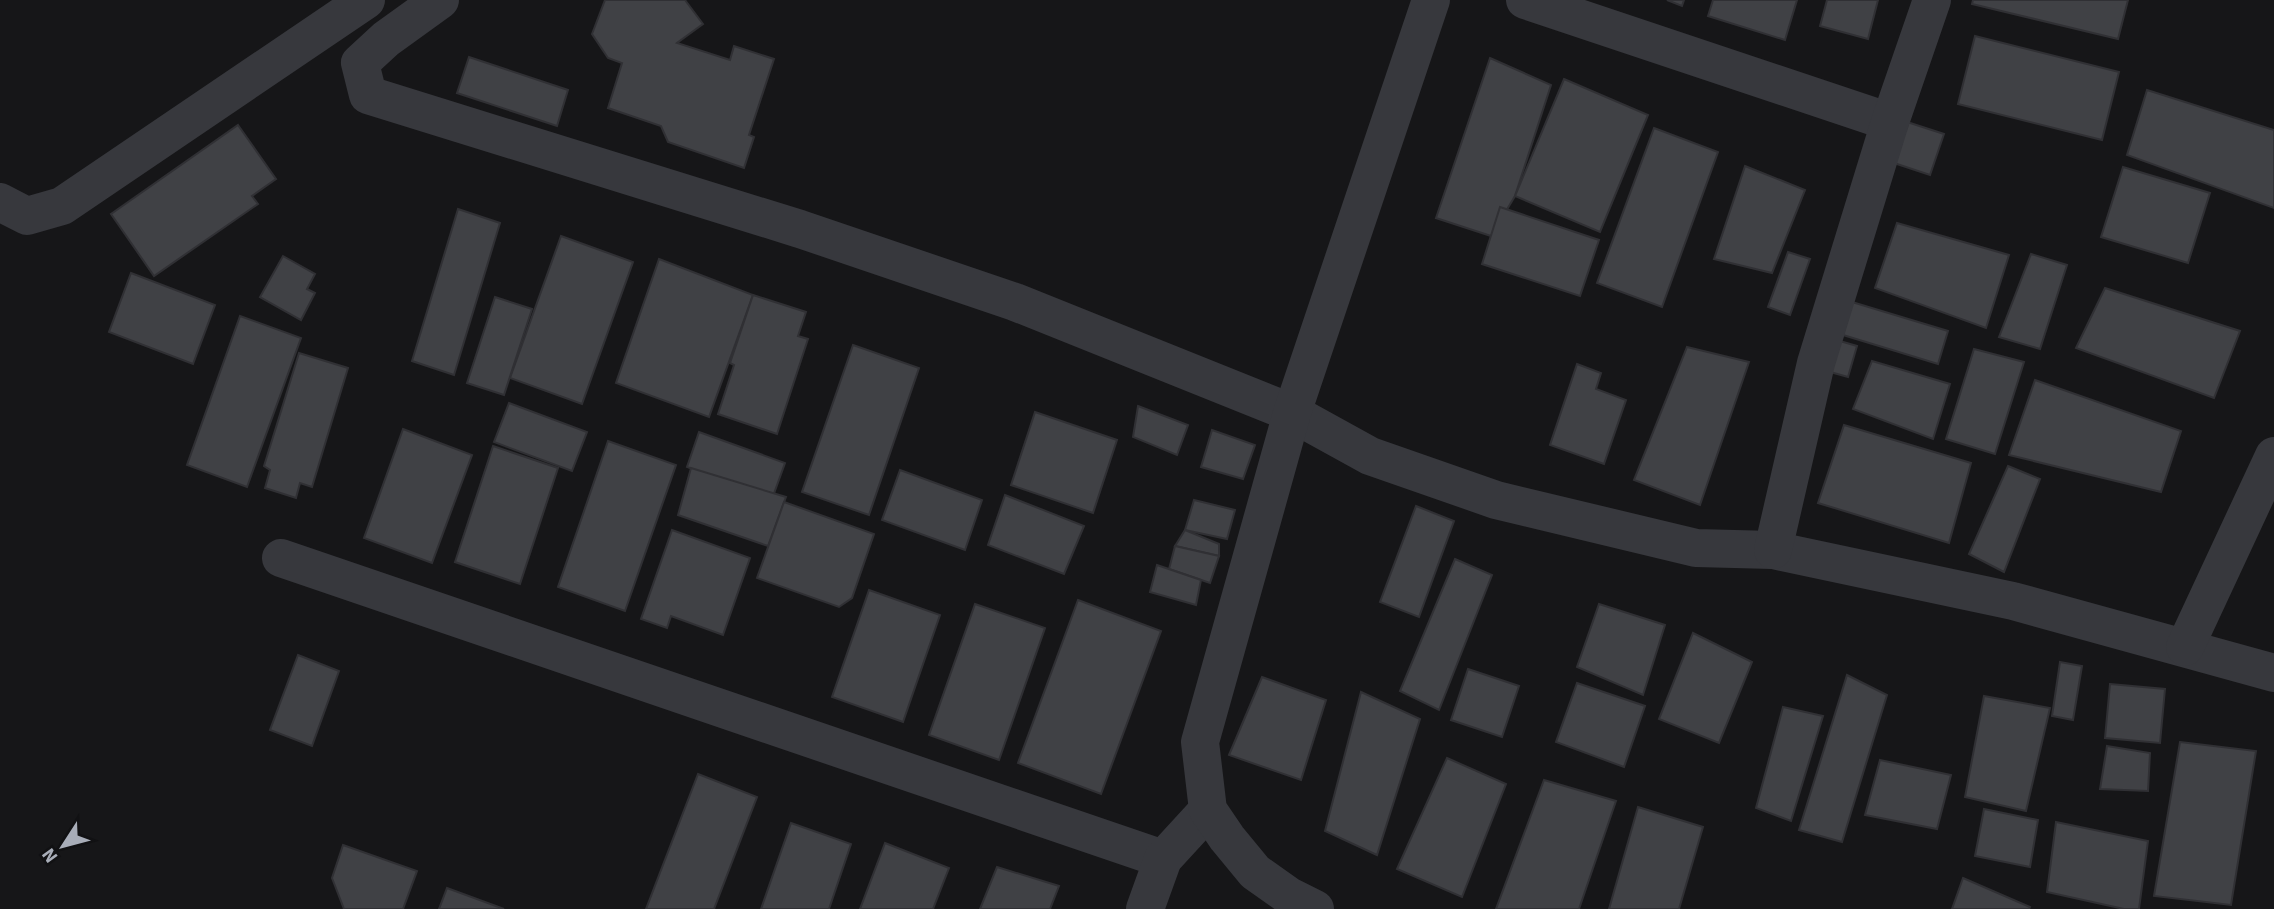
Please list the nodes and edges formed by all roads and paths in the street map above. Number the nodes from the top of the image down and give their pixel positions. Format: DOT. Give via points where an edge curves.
graph roads {
  1 [pos="366,0"];
  2 [pos="440,0"];
  3 [pos="1431,0"];
  4 [pos="1525,0"];
  5 [pos="1932,0"];
  6 [pos="1890,122"];
  7 [pos="0,202"];
  8 [pos="1292,412"];
  9 [pos="2274,456"];
  10 [pos="1773,551"];
  11 [pos="281,558"];
  12 [pos="2185,647"];
  13 [pos="2274,673"];
  14 [pos="1208,810"];
  15 [pos="1163,859"];
  16 [pos="1145,909"];
  17 [pos="1315,909"];
  1 -- 7 [label="street" via="62,206 27,216"];
  2 -- 8 [label="street" via="360,63 368,94 1002,297"];
  3 -- 8 [label="street"];
  4 -- 6 [label="street"];
  5 -- 6 [label="street"];
  6 -- 10 [label="street" via="1816,363"];
  8 -- 10 [label="street" via="1370,456 1496,500 1696,548"];
  8 -- 14 [label="street" via="1200,742"];
  9 -- 12 [label="street"];
  10 -- 12 [label="street" via="2013,601"];
  11 -- 15 [label="street"];
  12 -- 13 [label="street"];
  14 -- 15 [label="street"];
  14 -- 17 [label="street" via="1255,872"];
  15 -- 16 [label="street"];
}
